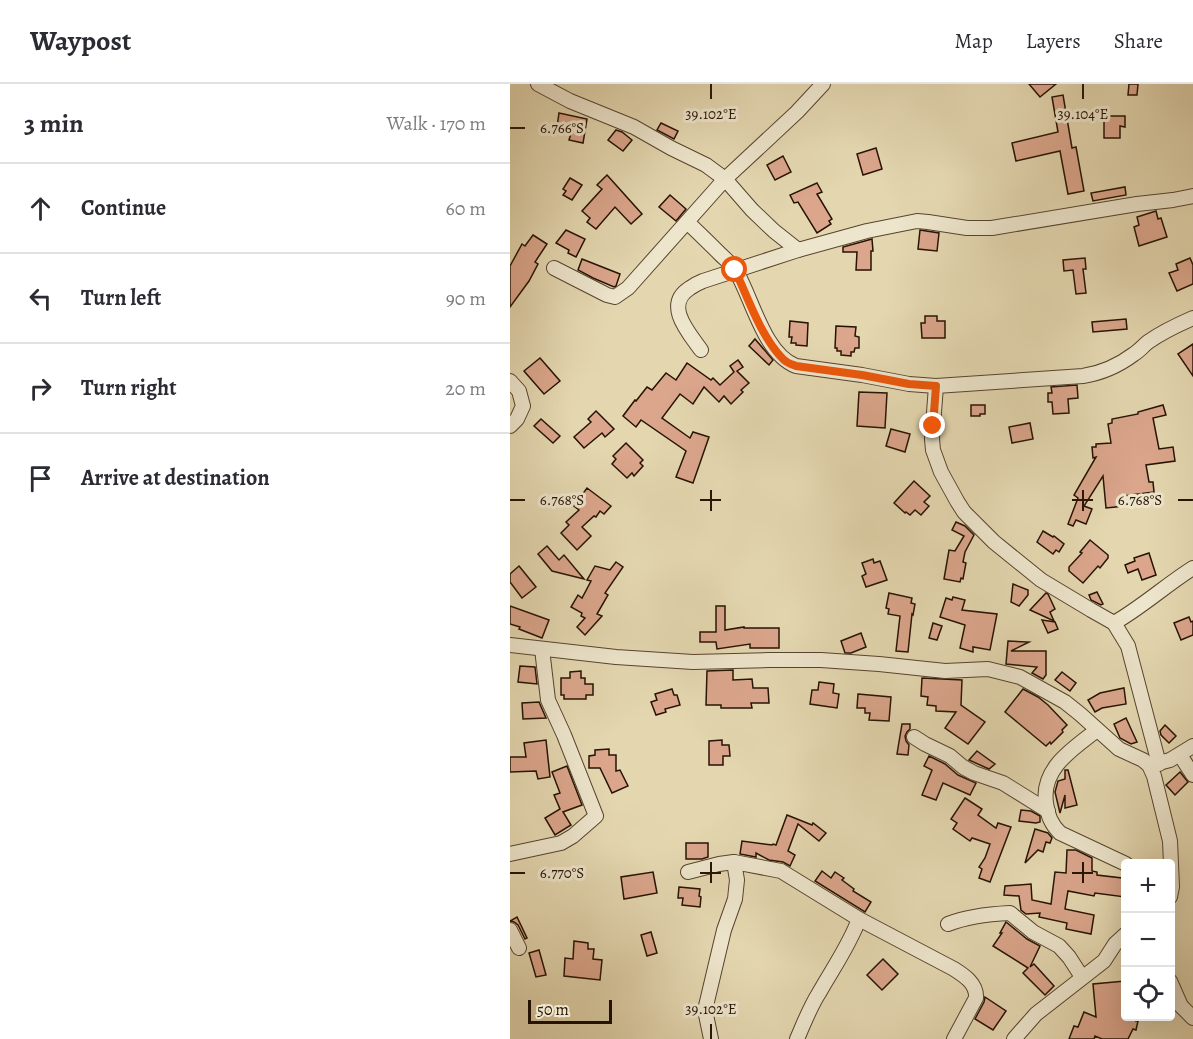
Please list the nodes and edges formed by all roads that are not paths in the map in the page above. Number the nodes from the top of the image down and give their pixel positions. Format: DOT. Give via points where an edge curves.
graph roads {
  1 [pos="538,84"];
  2 [pos="823,84"];
  3 [pos="725,179"];
  4 [pos="1193,196"];
  5 [pos="687,222"];
  6 [pos="798,250"];
  7 [pos="554,268"];
  8 [pos="735,270"];
  9 [pos="1193,318"];
  10 [pos="701,350"];
  11 [pos="510,381"];
  12 [pos="936,386"];
  13 [pos="510,426"];
  14 [pos="1193,568"];
  15 [pos="1114,623"];
  16 [pos="510,645"];
  17 [pos="542,649"];
  18 [pos="1097,730"];
  19 [pos="914,737"];
  20 [pos="1193,746"];
  21 [pos="1180,755"];
  22 [pos="1154,765"];
  23 [pos="1193,775"];
  24 [pos="1048,811"];
  25 [pos="510,854"];
  26 [pos="1170,859"];
  27 [pos="734,862"];
  28 [pos="1121,862"];
  29 [pos="688,872"];
  30 [pos="859,919"];
  31 [pos="948,924"];
  32 [pos="510,930"];
  33 [pos="1121,938"];
  34 [pos="519,948"];
  35 [pos="1082,977"];
  36 [pos="1175,992"];
  37 [pos="1193,1018"];
  38 [pos="710,1034"];
  39 [pos="722,1039"];
  40 [pos="797,1039"];
  41 [pos="954,1039"];
  42 [pos="1014,1039"];
  1 -- 3 [label="street" via="634,127"];
  2 -- 3 [label="street"];
  3 -- 5 [label="street"];
  3 -- 6 [label="street" via="752,210"];
  4 -- 6 [label="street" via="992,228 917,221"];
  5 -- 7 [label="street" via="628,288 615,297"];
  5 -- 8 [label="street"];
  6 -- 8 [label="street"];
  8 -- 10 [label="street" via="690,288 677,304 684,327"];
  8 -- 12 [label="street" via="767,338 788,363"];
  9 -- 12 [label="street" via="1098,374"];
  11 -- 13 [label="street" via="519,391 523,406"];
  12 -- 15 [label="street" via="933,450 964,512 1041,580"];
  14 -- 15 [label="street"];
  15 -- 22 [label="street" via="1128,646"];
  16 -- 17 [label="street"];
  17 -- 18 [label="street" via="693,662 821,660 945,671 988,669 1020,677 1050,693"];
  17 -- 25 [label="street" via="548,700 596,816 561,843"];
  18 -- 22 [label="street" via="1124,753"];
  18 -- 24 [label="street" via="1051,772 1046,792"];
  19 -- 24 [label="street"];
  20 -- 21 [label="street"];
  21 -- 22 [label="street"];
  21 -- 23 [label="street"];
  22 -- 26 [label="street"];
  24 -- 28 [label="street" via="1050,821 1060,832"];
  27 -- 29 [label="street"];
  27 -- 30 [label="street" via="785,872"];
  27 -- 38 [label="street" via="735,899 705,1010"];
  30 -- 40 [label="street"];
  30 -- 41 [label="street" via="968,979 977,996"];
  31 -- 35 [label="street" via="1010,913 1059,946"];
  32 -- 34 [label="street"];
  33 -- 35 [label="street" via="1104,961"];
  35 -- 42 [label="street" via="1036,1014"];
  36 -- 37 [label="street"];
  38 -- 39 [label="street"];
}
